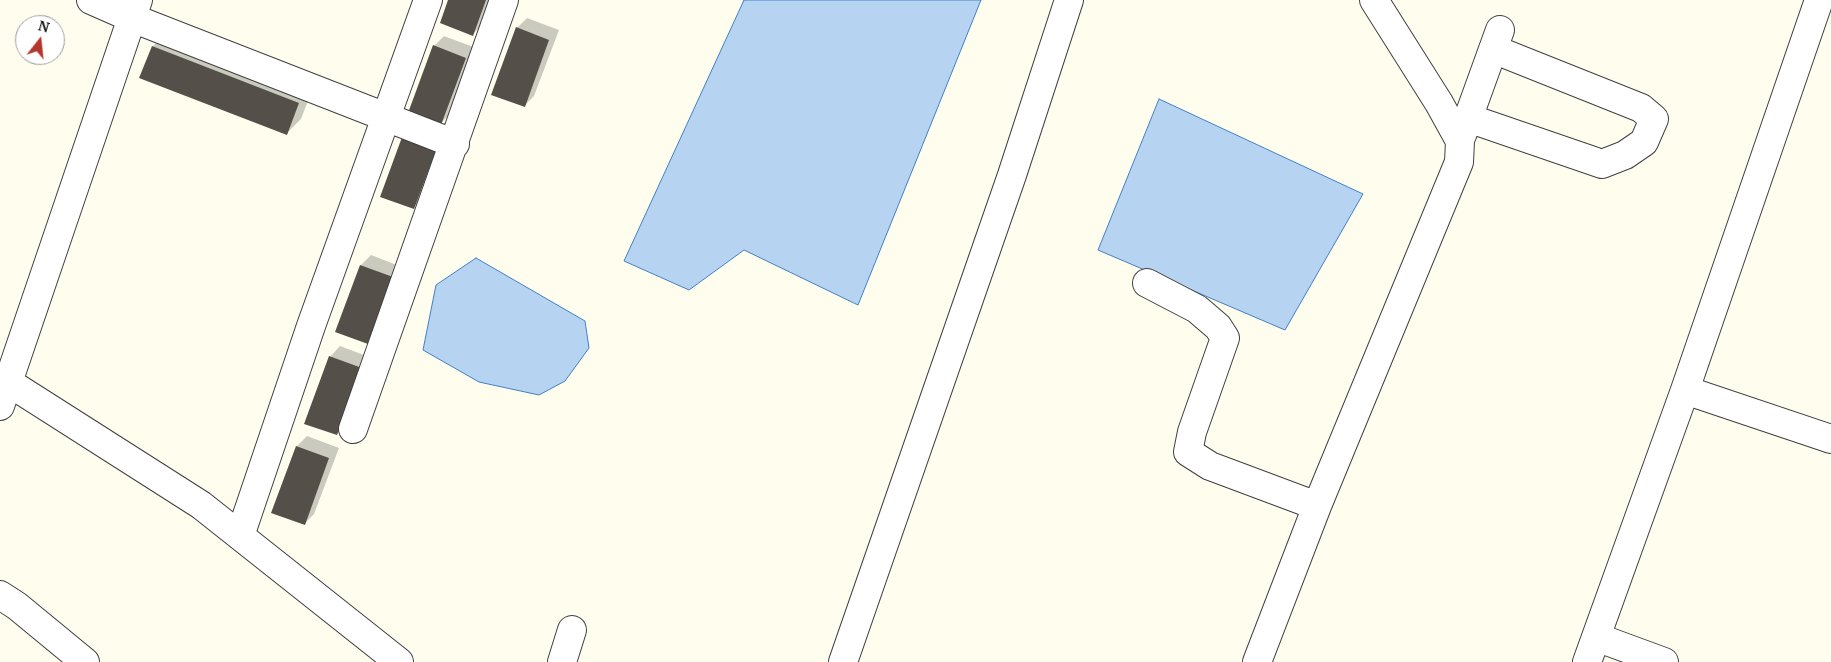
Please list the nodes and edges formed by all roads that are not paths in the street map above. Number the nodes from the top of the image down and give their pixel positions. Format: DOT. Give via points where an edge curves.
graph roads {
  1 [pos="90,0"];
  2 [pos="428,0"];
  3 [pos="504,0"];
  4 [pos="1069,0"];
  5 [pos="1374,0"];
  6 [pos="1819,0"];
  7 [pos="135,9"];
  8 [pos="387,117"];
  9 [pos="1464,130"];
  10 [pos="454,144"];
  11 [pos="1146,283"];
  12 [pos="3,388"];
  13 [pos="1685,390"];
  14 [pos="353,429"];
  15 [pos="1831,440"];
  16 [pos="1317,506"];
  17 [pos="240,536"];
  18 [pos="0,595"];
  19 [pos="572,630"];
  20 [pos="1596,637"];
  21 [pos="85,662"];
  22 [pos="399,662"];
  23 [pos="562,662"];
  24 [pos="843,662"];
  25 [pos="1257,662"];
  26 [pos="1587,662"];
  27 [pos="1664,662"];
  1 -- 7 [label="street"];
  2 -- 8 [label="street"];
  3 -- 10 [label="street"];
  4 -- 24 [label="street" via="1012,175"];
  5 -- 9 [label="street" via="1439,103"];
  6 -- 13 [label="street"];
  7 -- 8 [label="street"];
  7 -- 12 [label="street"];
  8 -- 10 [label="street"];
  8 -- 17 [label="street"];
  9 -- 9 [label="street" via="1602,164 1625,155 1644,142 1654,120 1641,108 1496,40"];
  9 -- 16 [label="street" via="1459,162"];
  10 -- 14 [label="street"];
  11 -- 16 [label="street" via="1197,309 1218,327 1224,338 1188,452 1210,466"];
  12 -- 17 [label="street" via="201,505"];
  13 -- 15 [label="street"];
  13 -- 20 [label="street"];
  16 -- 25 [label="street"];
  17 -- 22 [label="street"];
  18 -- 21 [label="street"];
  19 -- 23 [label="street"];
  20 -- 26 [label="street"];
  20 -- 27 [label="street"];
}
